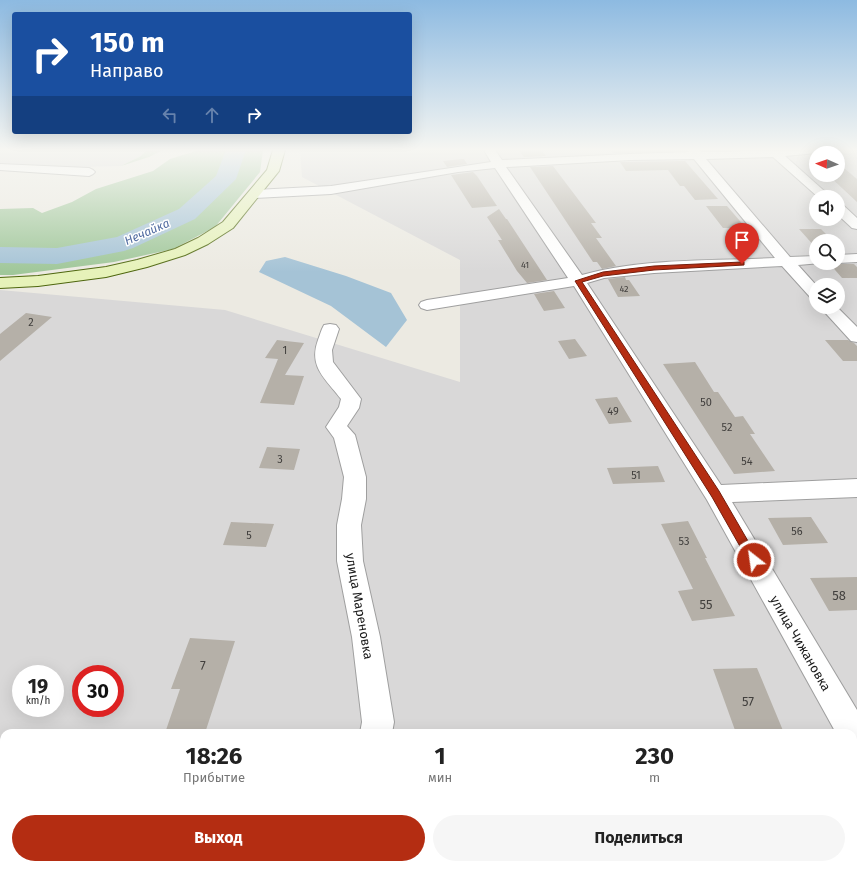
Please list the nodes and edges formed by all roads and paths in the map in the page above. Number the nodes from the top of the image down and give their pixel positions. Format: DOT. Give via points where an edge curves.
graph roads {
  1 [pos="258,191"];
  2 [pos="320,191"];
  3 [pos="517,191"];
  4 [pos="725,191"];
  5 [pos="255,194"];
  6 [pos="845,214"];
  7 [pos="857,225"];
  8 [pos="857,258"];
  9 [pos="845,259"];
  10 [pos="809,260"];
  11 [pos="785,261"];
  12 [pos="578,281"];
  13 [pos="0,283"];
  14 [pos="809,287"];
  15 [pos="427,305"];
  16 [pos="835,314"];
  17 [pos="330,329"];
  18 [pos="857,337"];
  19 [pos="857,488"];
  20 [pos="715,494"];
  21 [pos="377,729"];
  22 [pos="851,729"];
  1 -- 5 [label="street"];
  2 -- 5 [label="street"];
  3 -- 12 [label="street, улица Чижановка"];
  4 -- 11 [label="street"];
  5 -- 13 [label="street" via="228,225 180,252 106,272"];
  6 -- 7 [label="street"];
  8 -- 9 [label="street"];
  10 -- 11 [label="street"];
  11 -- 12 [label="street" via="654,268 603,274"];
  11 -- 14 [label="street"];
  12 -- 15 [label="street"];
  12 -- 20 [label="street, улица Чижановка"];
  16 -- 18 [label="street"];
  17 -- 21 [label="street, улица Мареновка" via="322,356 326,368 351,398 349,408 336,427 344,435 355,477 349,525 350,561 366,637 378,722"];
  19 -- 20 [label="street"];
  20 -- 22 [label="street, улица Чижановка"];
}
